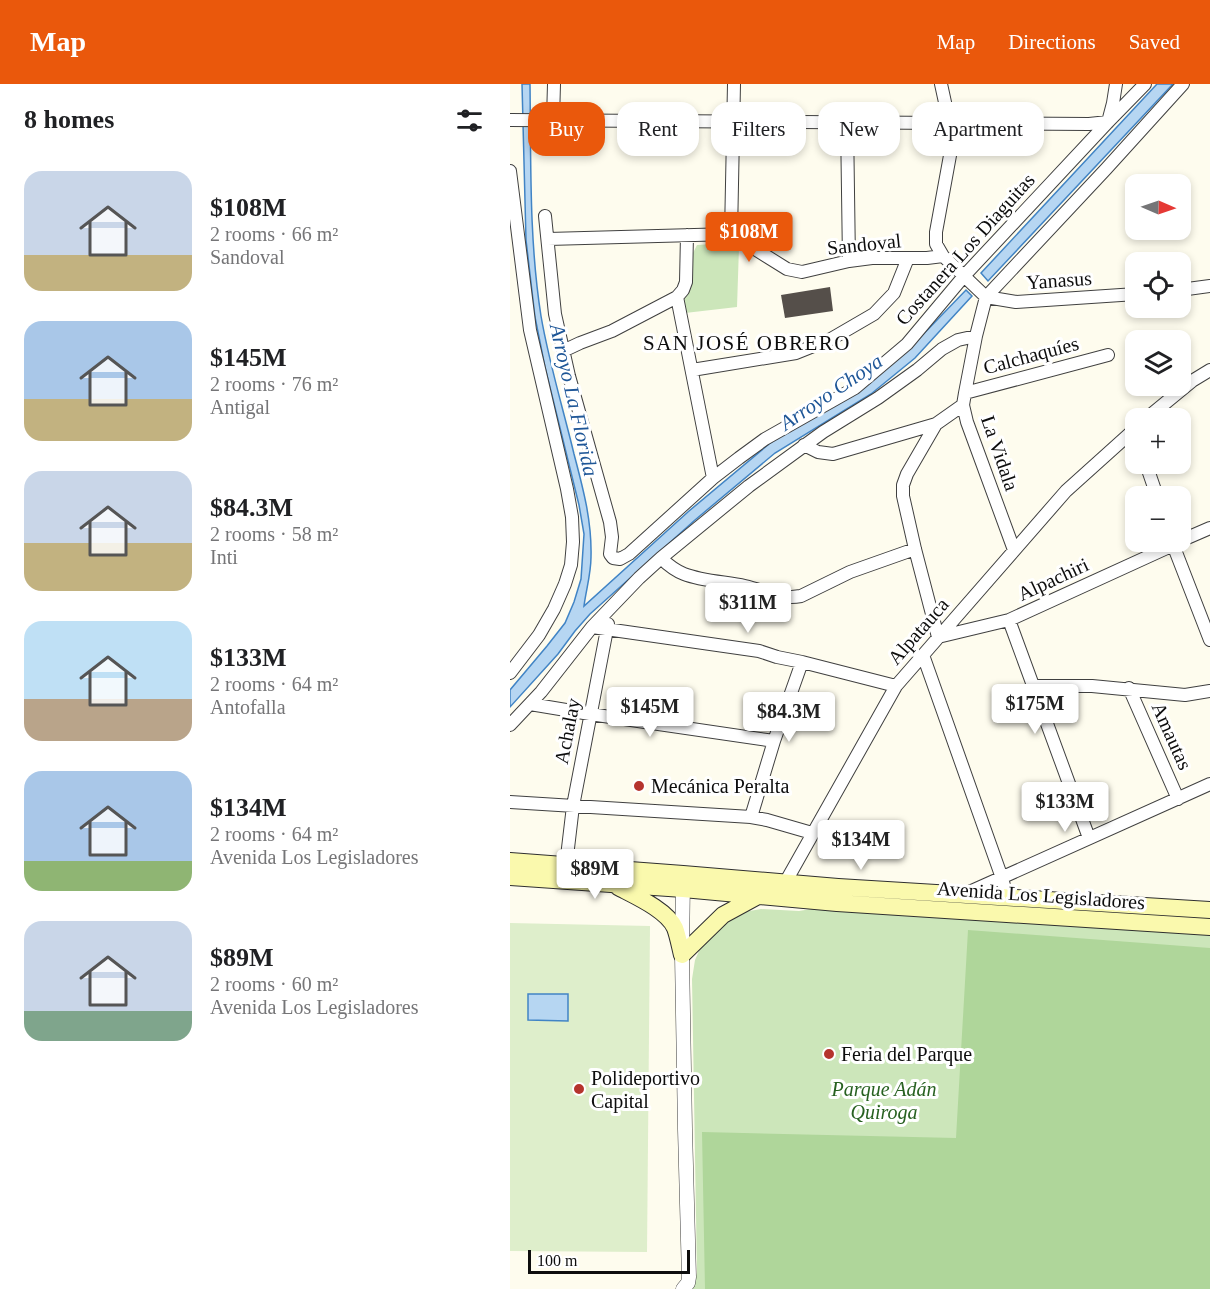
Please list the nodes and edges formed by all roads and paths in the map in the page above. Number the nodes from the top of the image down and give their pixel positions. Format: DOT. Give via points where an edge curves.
graph roads {
  1 [pos="554,84"];
  2 [pos="734,84"];
  3 [pos="941,84"];
  4 [pos="1116,84"];
  5 [pos="1145,84"];
  6 [pos="1183,84"];
  7 [pos="553,102"];
  8 [pos="734,102"];
  9 [pos="946,102"];
  10 [pos="511,120"];
  11 [pos="528,120"];
  12 [pos="605,120"];
  13 [pos="711,122"];
  14 [pos="1108,122"];
  15 [pos="1044,124"];
  16 [pos="733,156"];
  17 [pos="847,156"];
  18 [pos="950,156"];
  19 [pos="510,171"];
  20 [pos="545,216"];
  21 [pos="731,234"];
  22 [pos="687,235"];
  23 [pos="548,239"];
  24 [pos="943,256"];
  25 [pos="908,258"];
  26 [pos="849,261"];
  27 [pos="1210,286"];
  28 [pos="975,287"];
  29 [pos="1191,289"];
  30 [pos="1125,295"];
  31 [pos="677,297"];
  32 [pos="976,336"];
  33 [pos="563,351"];
  34 [pos="1108,355"];
  35 [pos="692,370"];
  36 [pos="1210,370"];
  37 [pos="964,399"];
  38 [pos="1159,408"];
  39 [pos="936,424"];
  40 [pos="1125,438"];
  41 [pos="804,446"];
  42 [pos="713,478"];
  43 [pos="1210,528"];
  44 [pos="1191,536"];
  45 [pos="915,549"];
  46 [pos="1014,550"];
  47 [pos="1155,552"];
  48 [pos="1179,552"];
  49 [pos="661,558"];
  50 [pos="613,605"];
  51 [pos="1010,620"];
  52 [pos="591,627"];
  53 [pos="607,630"];
  54 [pos="938,637"];
  55 [pos="1210,640"];
  56 [pos="923,655"];
  57 [pos="802,662"];
  58 [pos="510,674"];
  59 [pos="896,686"];
  60 [pos="1034,687"];
  61 [pos="1130,688"];
  62 [pos="1210,691"];
  63 [pos="530,704"];
  64 [pos="590,714"];
  65 [pos="510,725"];
  66 [pos="774,741"];
  67 [pos="1210,784"];
  68 [pos="1178,799"];
  69 [pos="510,802"];
  70 [pos="573,806"];
  71 [pos="751,817"];
  72 [pos="812,833"];
  73 [pos="1089,838"];
  74 [pos="510,861"];
  75 [pos="566,865"];
  76 [pos="510,877"];
  77 [pos="1002,878"];
  78 [pos="683,881"];
  79 [pos="612,883"];
  80 [pos="784,890"];
  81 [pos="964,895"];
  82 [pos="758,896"];
  83 [pos="1007,897"];
  84 [pos="932,909"];
  85 [pos="1210,910"];
  86 [pos="1210,927"];
  87 [pos="682,956"];
  88 [pos="684,1288"];
  1 -- 7 [label="street"];
  2 -- 8 [label="street"];
  3 -- 9 [label="street"];
  4 -- 14 [label="street"];
  5 -- 14 [label="street, Costanera Los Diaguitas"];
  6 -- 28 [label="street" via="1106,169"];
  10 -- 11 [label="street"];
  12 -- 13 [label="street"];
  14 -- 15 [label="street"];
  14 -- 28 [label="street, Costanera Los Diaguitas"];
  16 -- 21 [label="street"];
  17 -- 26 [label="street"];
  18 -- 24 [label="street" via="936,232 936,244"];
  19 -- 58 [label="street" via="530,330 567,489 573,542 571,564 554,609"];
  20 -- 23 [label="street"];
  21 -- 22 [label="street"];
  21 -- 26 [label="street, Sandoval" via="787,269 802,272"];
  22 -- 23 [label="street"];
  22 -- 31 [label="street" via="687,282"];
  23 -- 33 [label="street" via="555,314"];
  24 -- 25 [label="street, Sandoval"];
  24 -- 28 [label="street"];
  25 -- 26 [label="street, Sandoval"];
  25 -- 35 [label="street" via="894,293 874,314 831,339 796,354"];
  27 -- 29 [label="street"];
  28 -- 30 [label="street, Yanasus" via="1016,302"];
  28 -- 32 [label="street, La Vidala"];
  28 -- 42 [label="street, Costanera Los Diaguitas" via="855,388 765,440"];
  31 -- 33 [label="street"];
  31 -- 35 [label="street"];
  32 -- 37 [label="street, La Vidala"];
  32 -- 41 [label="street" via="942,349 878,398"];
  33 -- 42 [label="street, Costanera Los Diaguitas" via="610,522 610,554 614,558 629,554"];
  34 -- 37 [label="street, Calchaquíes"];
  35 -- 42 [label="street"];
  36 -- 38 [label="street"];
  37 -- 39 [label="street"];
  37 -- 46 [label="street, La Vidala" via="967,422"];
  39 -- 41 [label="street" via="833,454"];
  39 -- 45 [label="street" via="903,485"];
  40 -- 46 [label="street, Alpatauca" via="1066,491"];
  41 -- 49 [label="street"];
  43 -- 44 [label="street, Alpachiri"];
  45 -- 49 [label="street" via="792,598 687,575"];
  45 -- 54 [label="street"];
  46 -- 54 [label="street, Alpatauca"];
  47 -- 51 [label="street, Alpachiri"];
  48 -- 55 [label="street"];
  49 -- 50 [label="street"];
  50 -- 52 [label="street"];
  50 -- 53 [label="street, Achalay"];
  51 -- 54 [label="street, Alpachiri"];
  51 -- 60 [label="street"];
  52 -- 53 [label="street"];
  52 -- 63 [label="street"];
  53 -- 57 [label="street" via="759,651"];
  53 -- 64 [label="street, Achalay"];
  54 -- 56 [label="street, Alpatauca"];
  56 -- 59 [label="street, Alpatauca"];
  56 -- 77 [label="street"];
  57 -- 59 [label="street"];
  57 -- 66 [label="street"];
  59 -- 72 [label="street, Alpatauca"];
  60 -- 61 [label="street"];
  60 -- 73 [label="street"];
  61 -- 62 [label="street" via="1185,695"];
  61 -- 68 [label="street, Amautas"];
  63 -- 64 [label="street"];
  63 -- 65 [label="street"];
  64 -- 66 [label="street"];
  64 -- 70 [label="street, Achalay"];
  66 -- 71 [label="street"];
  67 -- 68 [label="street"];
  68 -- 73 [label="street"];
  69 -- 70 [label="street"];
  70 -- 71 [label="street"];
  70 -- 75 [label="street, Achalay"];
  71 -- 72 [label="street"];
  72 -- 80 [label="street, Alpatauca"];
  73 -- 77 [label="street"];
  74 -- 75 [label="main road, Avenida Los Legisladores"];
  75 -- 78 [label="main road, Avenida Los Legisladores"];
  76 -- 79 [label="main road, Avenida Los Legisladores"];
  77 -- 81 [label="street"];
  77 -- 83 [label="street"];
  78 -- 79 [label="main road, Avenida Los Legisladores"];
  78 -- 80 [label="main road, Avenida Los Legisladores"];
  78 -- 82 [label="main road, Avenida Los Legisladores"];
  78 -- 87 [label="street"];
  79 -- 87 [label="main road" via="666,916 674,927"];
  80 -- 81 [label="main road, Avenida Los Legisladores"];
  80 -- 82 [label="main road, Avenida Los Legisladores"];
  80 -- 84 [label="main road, Avenida Los Legisladores"];
  81 -- 83 [label="main road, Avenida Los Legisladores"];
  81 -- 84 [label="street"];
  82 -- 87 [label="main road" via="723,915"];
  83 -- 85 [label="main road, Avenida Los Legisladores"];
  84 -- 86 [label="main road, Avenida Los Legisladores"];
  87 -- 88 [label="street" via="689,1277"];
}
